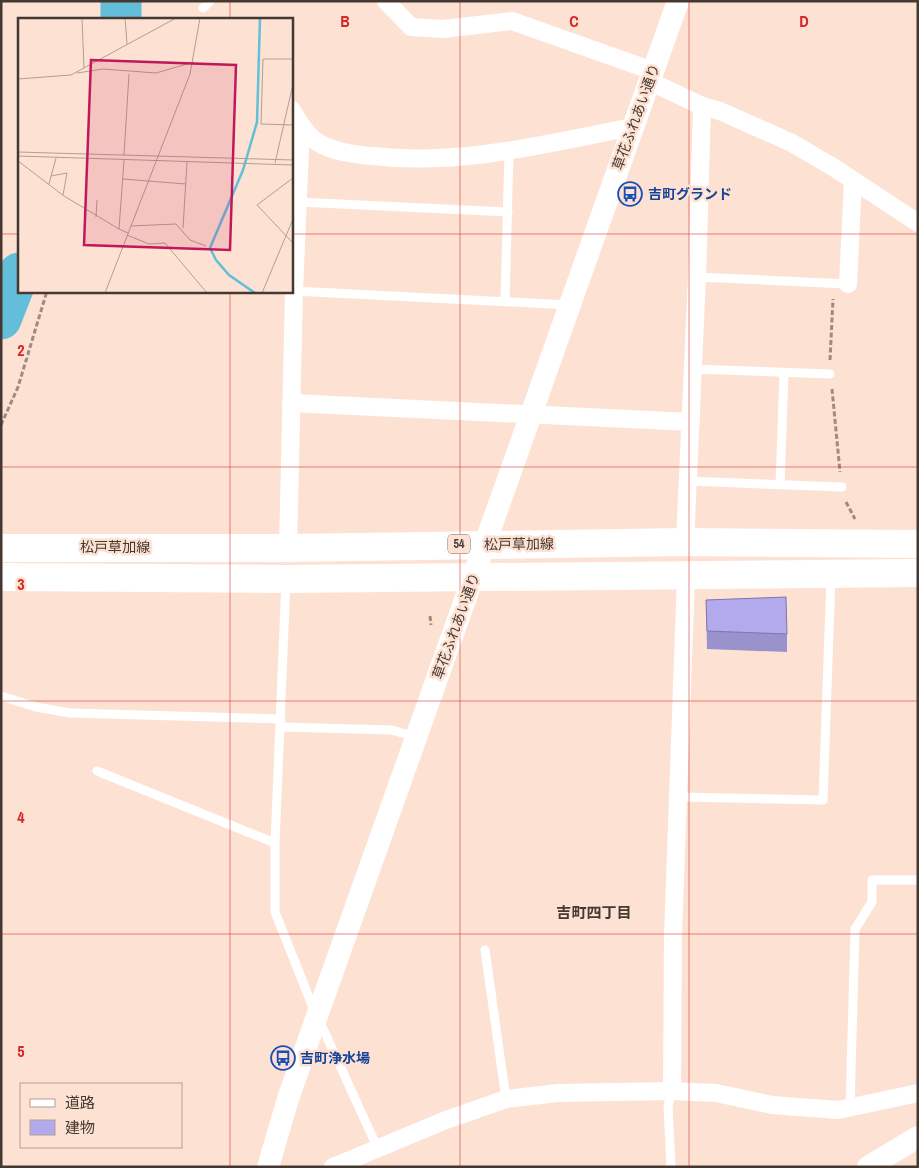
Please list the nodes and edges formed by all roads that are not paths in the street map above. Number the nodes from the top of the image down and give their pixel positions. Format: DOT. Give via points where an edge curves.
graph roads {
  1 [pos="386,1"];
  2 [pos="678,1"];
  3 [pos="651,76"];
  4 [pos="702,106"];
  5 [pos="292,111"];
  6 [pos="301,126"];
  7 [pos="632,128"];
  8 [pos="509,152"];
  9 [pos="853,181"];
  10 [pos="298,202"];
  11 [pos="508,212"];
  12 [pos="918,223"];
  13 [pos="698,277"];
  14 [pos="841,283"];
  15 [pos="294,291"];
  16 [pos="505,301"];
  17 [pos="570,305"];
  18 [pos="693,369"];
  19 [pos="784,372"];
  20 [pos="830,374"];
  21 [pos="291,403"];
  22 [pos="530,415"];
  23 [pos="691,422"];
  24 [pos="688,481"];
  25 [pos="780,485"];
  26 [pos="842,487"];
  27 [pos="685,542"];
  28 [pos="484,544"];
  29 [pos="918,544"];
  30 [pos="1,548"];
  31 [pos="288,548"];
  32 [pos="918,573"];
  33 [pos="831,574"];
  34 [pos="686,576"];
  35 [pos="1,577"];
  36 [pos="474,577"];
  37 [pos="286,579"];
  38 [pos="1,696"];
  39 [pos="281,723"];
  40 [pos="416,737"];
  41 [pos="96,771"];
  42 [pos="678,797"];
  43 [pos="275,843"];
  44 [pos="918,880"];
  45 [pos="485,950"];
  46 [pos="317,1016"];
  47 [pos="672,1090"];
  48 [pos="918,1093"];
  49 [pos="506,1099"];
  50 [pos="850,1108"];
  51 [pos="918,1137"];
  52 [pos="378,1149"];
  53 [pos="268,1167"];
  54 [pos="333,1167"];
  55 [pos="671,1167"];
  56 [pos="868,1167"];
  1 -- 3 [label="street" via="410,27 443,29 512,21"];
  2 -- 3 [label="street, 草花ふれあい通り"];
  3 -- 4 [label="street"];
  3 -- 7 [label="street, 草花ふれあい通り"];
  4 -- 9 [label="street" via="792,144"];
  4 -- 13 [label="street"];
  5 -- 6 [label="street"];
  6 -- 8 [label="street" via="317,142 345,153 403,159"];
  6 -- 10 [label="street"];
  7 -- 8 [label="street"];
  7 -- 17 [label="street, 草花ふれあい通り"];
  8 -- 11 [label="lane"];
  9 -- 12 [label="street"];
  9 -- 14 [label="street"];
  10 -- 11 [label="lane"];
  10 -- 15 [label="street"];
  11 -- 16 [label="lane"];
  13 -- 14 [label="lane"];
  13 -- 18 [label="street"];
  15 -- 16 [label="lane"];
  15 -- 21 [label="street"];
  16 -- 17 [label="lane"];
  17 -- 22 [label="street, 草花ふれあい通り"];
  18 -- 19 [label="lane"];
  18 -- 23 [label="street"];
  19 -- 20 [label="lane"];
  19 -- 25 [label="lane"];
  21 -- 22 [label="street"];
  21 -- 31 [label="street"];
  22 -- 23 [label="street"];
  22 -- 28 [label="street, 草花ふれあい通り"];
  23 -- 24 [label="street"];
  24 -- 25 [label="lane"];
  24 -- 27 [label="street"];
  25 -- 26 [label="lane"];
  27 -- 28 [label="main road, 松戸草加線 / 54"];
  27 -- 29 [label="main road, 松戸草加線 / 54"];
  28 -- 31 [label="main road, 松戸草加線 / 54"];
  28 -- 36 [label="street, 草花ふれあい通り"];
  30 -- 31 [label="main road, 松戸草加線 / 54"];
  32 -- 33 [label="main road"];
  33 -- 34 [label="main road"];
  33 -- 42 [label="lane" via="823,800"];
  34 -- 36 [label="main road"];
  34 -- 42 [label="street"];
  35 -- 37 [label="main road"];
  36 -- 37 [label="main road"];
  36 -- 40 [label="street, 草花ふれあい通り"];
  37 -- 39 [label="lane"];
  38 -- 39 [label="lane" via="70,713"];
  39 -- 40 [label="lane" via="392,730"];
  39 -- 43 [label="lane"];
  40 -- 46 [label="street, 草花ふれあい通り"];
  41 -- 43 [label="lane"];
  42 -- 47 [label="street"];
  43 -- 46 [label="lane" via="275,912"];
  44 -- 50 [label="lane" via="872,880 872,902 855,929"];
  45 -- 49 [label="lane"];
  46 -- 52 [label="lane"];
  46 -- 53 [label="street, 草花ふれあい通り"];
  47 -- 49 [label="street" via="558,1093"];
  47 -- 50 [label="street" via="716,1093 772,1105"];
  47 -- 55 [label="lane" via="668,1106"];
  48 -- 50 [label="street"];
  49 -- 52 [label="street"];
  51 -- 56 [label="street"];
  52 -- 54 [label="street"];
}
